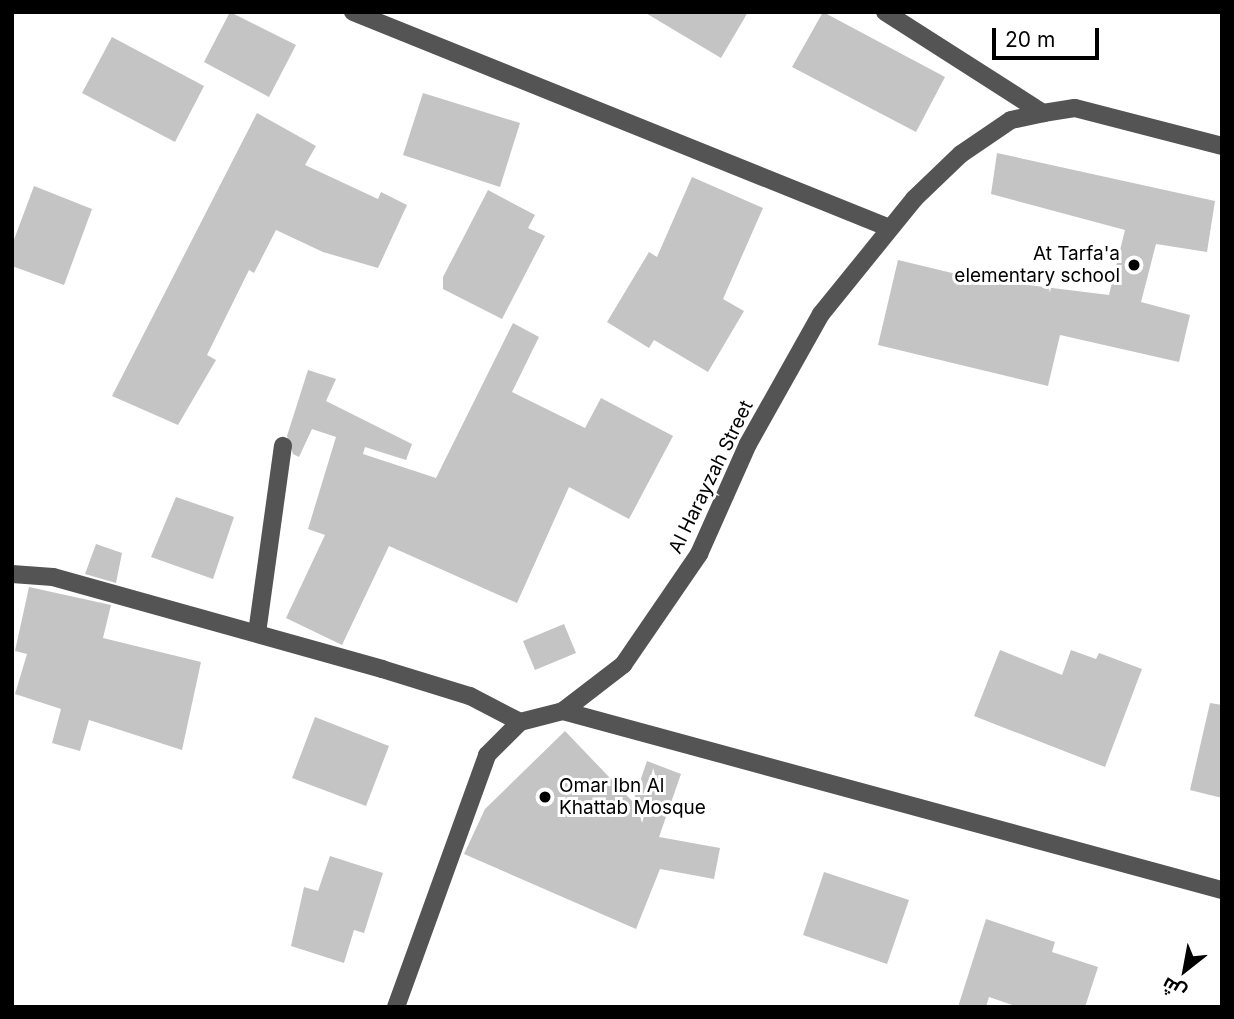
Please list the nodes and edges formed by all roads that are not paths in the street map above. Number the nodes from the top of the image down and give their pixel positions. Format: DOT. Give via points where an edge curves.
graph roads {
  1 [pos="353,12"];
  2 [pos="885,12"];
  3 [pos="1042,113"];
  4 [pos="1222,146"];
  5 [pos="887,227"];
  6 [pos="283,446"];
  7 [pos="12,574"];
  8 [pos="257,633"];
  9 [pos="563,711"];
  10 [pos="520,722"];
  11 [pos="1222,890"];
  12 [pos="396,1007"];
  1 -- 5 [label="street"];
  2 -- 3 [label="street"];
  3 -- 4 [label="street, Al Harayzah Street" via="1075,108"];
  3 -- 5 [label="street, Al Harayzah Street" via="1011,120 961,154"];
  5 -- 9 [label="street, Al Harayzah Street" via="821,314 748,444 699,554 623,664"];
  6 -- 8 [label="street"];
  7 -- 8 [label="street" via="53,577"];
  8 -- 10 [label="street" via="470,696"];
  9 -- 10 [label="street, Al Harayzah Street"];
  9 -- 11 [label="street"];
  10 -- 12 [label="street" via="487,755"];
}
